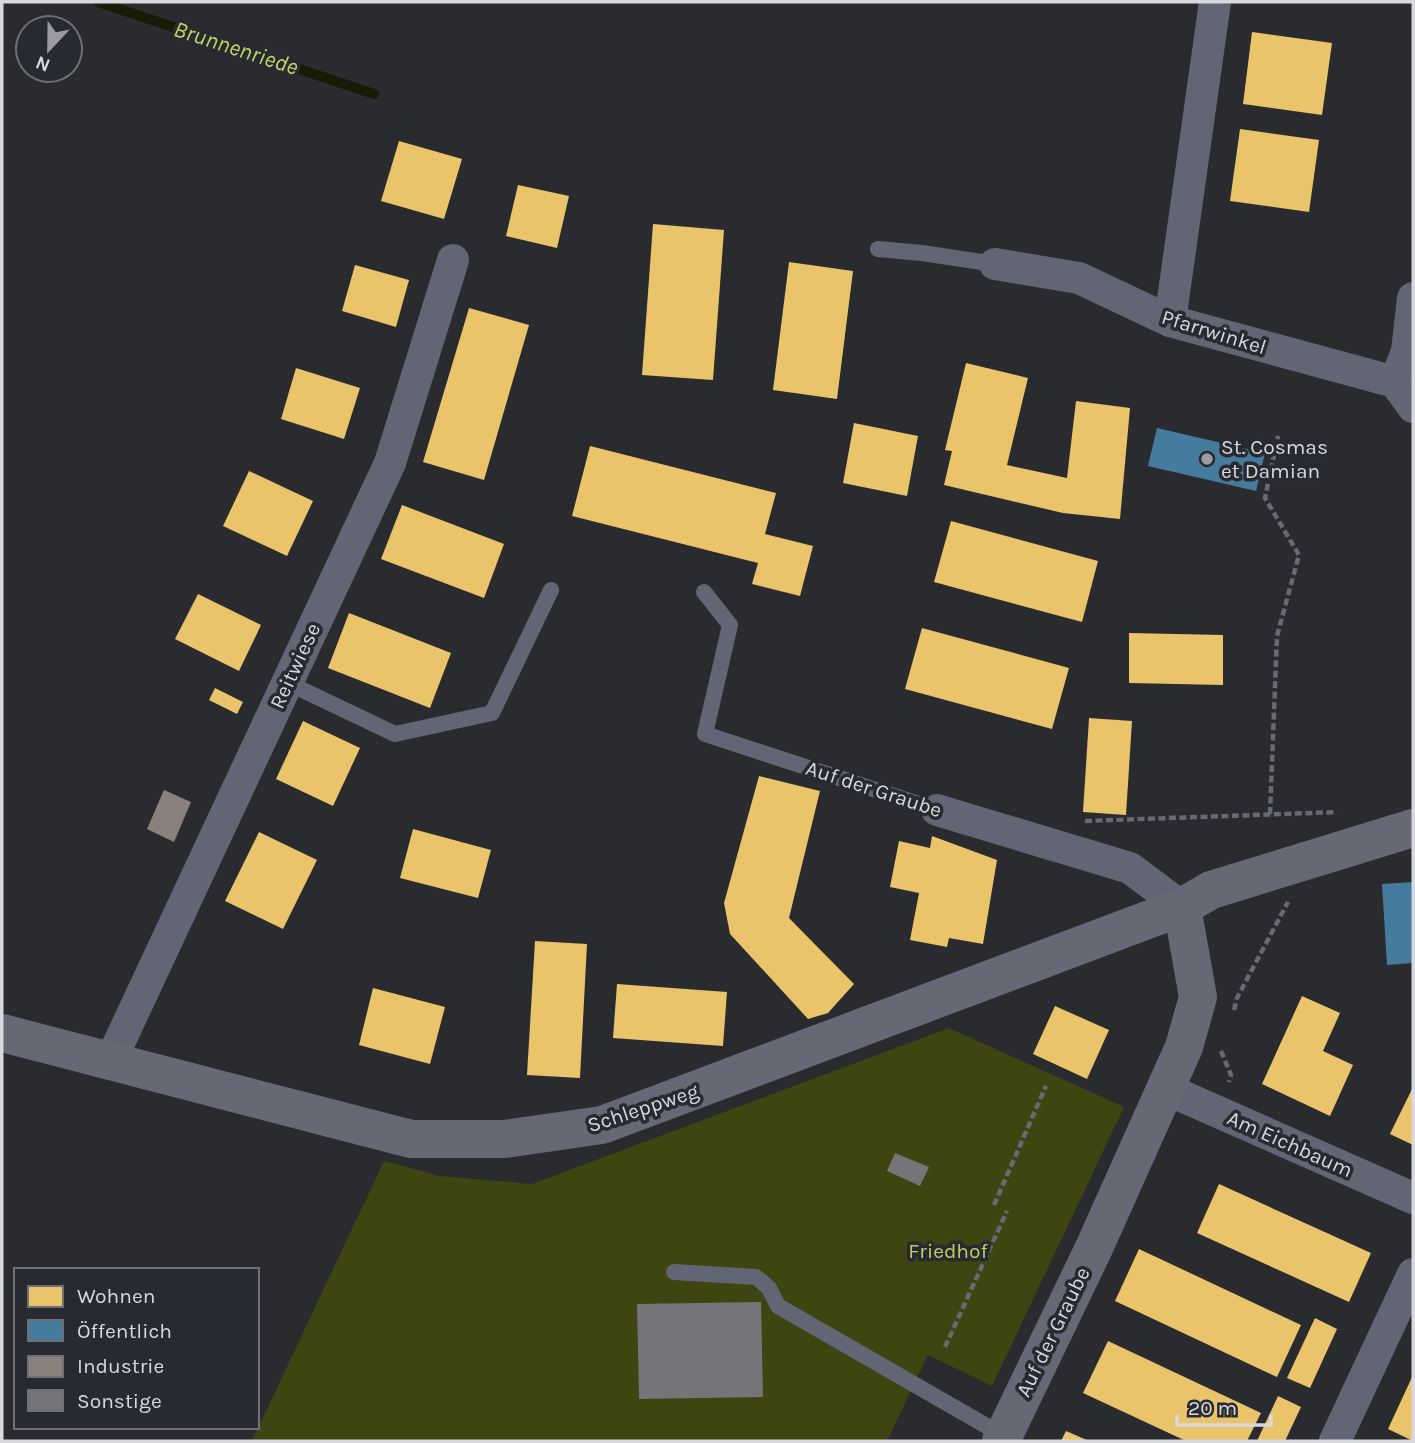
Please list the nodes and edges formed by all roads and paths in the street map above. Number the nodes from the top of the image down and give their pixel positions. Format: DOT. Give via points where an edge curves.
graph roads {
  1 [pos="1215,2"];
  2 [pos="878,248"];
  3 [pos="453,260"];
  4 [pos="995,264"];
  5 [pos="1413,298"];
  6 [pos="1170,321"];
  7 [pos="1404,395"];
  8 [pos="1278,436"];
  9 [pos="551,590"];
  10 [pos="704,592"];
  11 [pos="288,682"];
  12 [pos="937,810"];
  13 [pos="1349,812"];
  14 [pos="1270,814"];
  15 [pos="1413,828"];
  16 [pos="1068,849"];
  17 [pos="1311,860"];
  18 [pos="1182,907"];
  19 [pos="1231,1019"];
  20 [pos="2,1033"];
  21 [pos="1224,1041"];
  22 [pos="110,1062"];
  23 [pos="1046,1086"];
  24 [pos="1166,1090"];
  25 [pos="1221,1114"];
  26 [pos="1413,1198"];
  27 [pos="994,1205"];
  28 [pos="1007,1211"];
  29 [pos="674,1272"];
  30 [pos="1413,1273"];
  31 [pos="945,1347"];
  32 [pos="1003,1439"];
  33 [pos="1335,1441"];
  1 -- 6 [label="street"];
  2 -- 4 [label="lane"];
  3 -- 11 [label="street, Reitwiese" via="390,463"];
  4 -- 6 [label="street, Pfarrwinkel" via="1079,278"];
  5 -- 7 [label="street, Pfarrwinkel"];
  6 -- 7 [label="street, Pfarrwinkel"];
  8 -- 14 [label="path" via="1265,498 1299,555 1277,636"];
  9 -- 11 [label="lane" via="492,713 395,734"];
  10 -- 12 [label="lane, Auf der Graube" via="730,625 705,734"];
  11 -- 22 [label="street, Reitwiese"];
  12 -- 16 [label="street, Auf der Graube"];
  13 -- 14 [label="path"];
  14 -- 16 [label="path" via="1085,820"];
  15 -- 17 [label="street"];
  16 -- 18 [label="street, Auf der Graube" via="1130,869"];
  17 -- 18 [label="street" via="1211,890"];
  17 -- 19 [label="path" via="1237,998"];
  18 -- 22 [label="street, Schleppweg" via="590,1127 505,1139 411,1139"];
  18 -- 24 [label="street, Auf der Graube" via="1198,997"];
  20 -- 22 [label="street, Schleppweg"];
  21 -- 25 [label="path" via="1221,1052 1231,1076"];
  23 -- 27 [label="path"];
  24 -- 25 [label="street, Am Eichbaum"];
  24 -- 32 [label="street, Auf der Graube"];
  25 -- 26 [label="street, Am Eichbaum"];
  28 -- 31 [label="path"];
  29 -- 32 [label="lane" via="756,1277 769,1288 778,1306"];
  30 -- 33 [label="street"];
}
